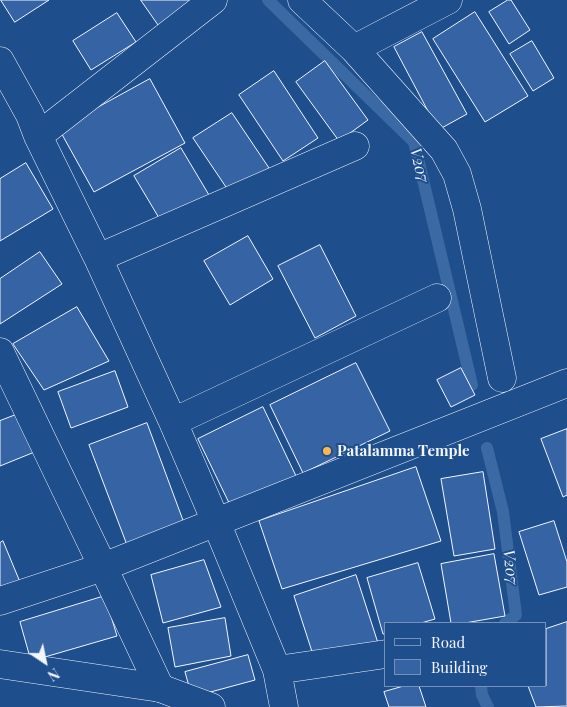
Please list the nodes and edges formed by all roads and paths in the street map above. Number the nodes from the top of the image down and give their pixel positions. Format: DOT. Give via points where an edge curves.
graph roads {
  1 [pos="213,0"];
  2 [pos="302,0"];
  3 [pos="448,0"];
  4 [pos="354,49"];
  5 [pos="0,61"];
  6 [pos="38,136"];
  7 [pos="355,146"];
  8 [pos="98,258"];
  9 [pos="437,298"];
  10 [pos="0,352"];
  11 [pos="502,378"];
  12 [pos="567,383"];
  13 [pos="173,422"];
  14 [pos="216,522"];
  15 [pos="103,567"];
  16 [pos="0,601"];
  17 [pos="384,654"];
  18 [pos="0,664"];
  19 [pos="277,670"];
  20 [pos="160,688"];
  21 [pos="211,707"];
  22 [pos="284,707"];
  1 -- 6 [label="street"];
  2 -- 4 [label="street"];
  3 -- 4 [label="street"];
  4 -- 11 [label="street" via="444,150 457,174"];
  5 -- 6 [label="street"];
  6 -- 8 [label="street"];
  7 -- 8 [label="street"];
  8 -- 13 [label="street"];
  9 -- 13 [label="street"];
  10 -- 15 [label="street"];
  12 -- 14 [label="street"];
  13 -- 14 [label="street"];
  14 -- 15 [label="street"];
  14 -- 19 [label="street"];
  15 -- 16 [label="street"];
  15 -- 20 [label="street"];
  17 -- 19 [label="street"];
  18 -- 20 [label="street"];
  19 -- 22 [label="street"];
  20 -- 21 [label="street"];
}
